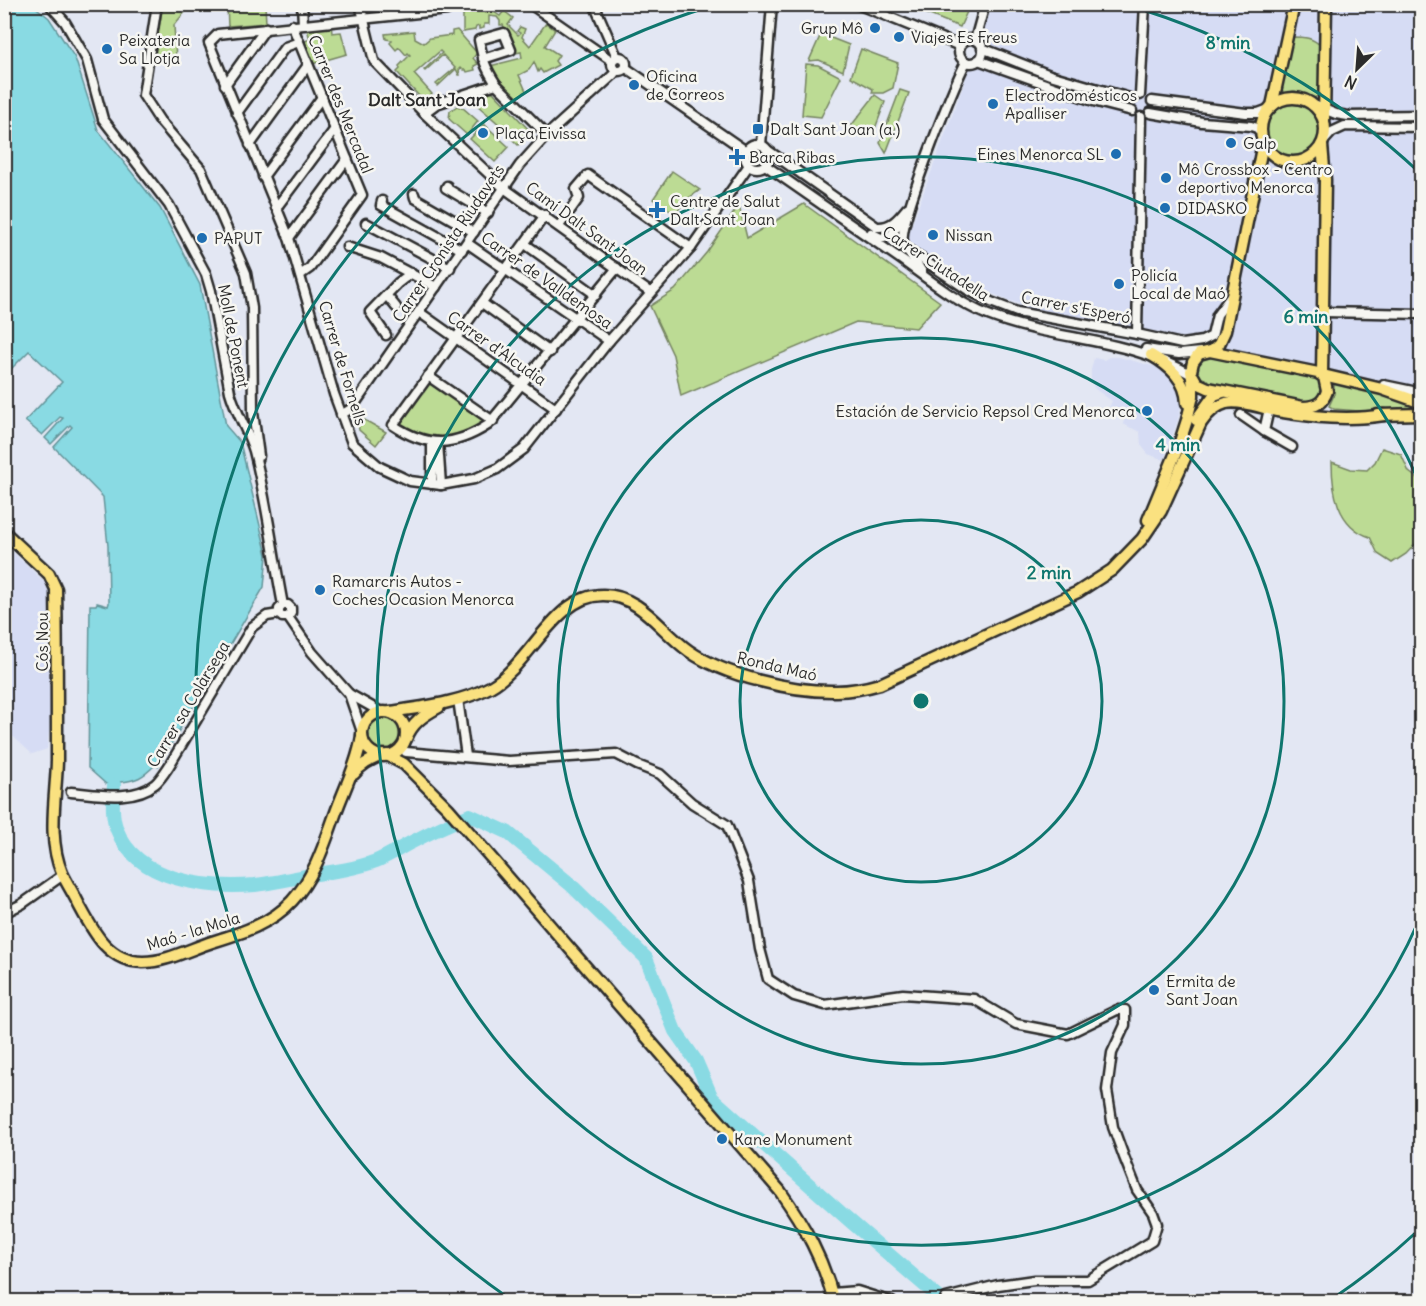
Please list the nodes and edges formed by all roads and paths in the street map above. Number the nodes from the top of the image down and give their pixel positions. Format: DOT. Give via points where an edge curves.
graph roads {
  1 [pos="49,4"];
  2 [pos="157,4"];
  3 [pos="302,4"];
  4 [pos="360,4"];
  5 [pos="530,4"];
  6 [pos="594,4"];
  7 [pos="772,4"];
  8 [pos="985,4"];
  9 [pos="1145,4"];
  10 [pos="1294,4"];
  11 [pos="1326,4"];
  12 [pos="861,5"];
  13 [pos="447,8"];
  14 [pos="363,19"];
  15 [pos="303,24"];
  16 [pos="292,25"];
  17 [pos="266,28"];
  18 [pos="975,40"];
  19 [pos="299,42"];
  20 [pos="960,46"];
  21 [pos="982,48"];
  22 [pos="483,59"];
  23 [pos="615,59"];
  24 [pos="978,60"];
  25 [pos="966,62"];
  26 [pos="309,65"];
  27 [pos="626,68"];
  28 [pos="616,71"];
  29 [pos="496,84"];
  30 [pos="225,86"];
  31 [pos="322,97"];
  32 [pos="1137,97"];
  33 [pos="1152,101"];
  34 [pos="1270,108"];
  35 [pos="1132,111"];
  36 [pos="237,113"];
  37 [pos="424,113"];
  38 [pos="1150,113"];
  39 [pos="1422,115"];
  40 [pos="1324,116"];
  41 [pos="1141,117"];
  42 [pos="1422,127"];
  43 [pos="335,129"];
  44 [pos="547,135"];
  45 [pos="1262,138"];
  46 [pos="1322,144"];
  47 [pos="250,145"];
  48 [pos="764,147"];
  49 [pos="746,151"];
  50 [pos="347,159"];
  51 [pos="749,165"];
  52 [pos="765,165"];
  53 [pos="263,177"];
  54 [pos="447,186"];
  55 [pos="504,188"];
  56 [pos="414,194"];
  57 [pos="382,201"];
  58 [pos="910,206"];
  59 [pos="276,208"];
  60 [pos="488,213"];
  61 [pos="544,215"];
  62 [pos="843,219"];
  63 [pos="366,223"];
  64 [pos="559,226"];
  65 [pos="474,232"];
  66 [pos="289,238"];
  67 [pos="525,244"];
  68 [pos="347,247"];
  69 [pos="465,247"];
  70 [pos="691,248"];
  71 [pos="908,249"];
  72 [pos="450,268"];
  73 [pos="617,268"];
  74 [pos="507,270"];
  75 [pos="411,273"];
  76 [pos="300,275"];
  77 [pos="925,276"];
  78 [pos="436,287"];
  79 [pos="651,293"];
  80 [pos="596,295"];
  81 [pos="387,296"];
  82 [pos="1232,296"];
  83 [pos="482,303"];
  84 [pos="396,307"];
  85 [pos="419,312"];
  86 [pos="1324,312"];
  87 [pos="1422,314"];
  88 [pos="576,318"];
  89 [pos="1137,334"];
  90 [pos="386,335"];
  91 [pos="456,337"];
  92 [pos="609,341"];
  93 [pos="1110,344"];
  94 [pos="1208,351"];
  95 [pos="550,352"];
  96 [pos="1151,356"];
  97 [pos="1322,375"];
  98 [pos="428,376"];
  99 [pos="1192,376"];
  100 [pos="1353,382"];
  101 [pos="523,384"];
  102 [pos="1223,392"];
  103 [pos="1422,393"];
  104 [pos="1422,403"];
  105 [pos="1304,407"];
  106 [pos="556,409"];
  107 [pos="1269,409"];
  108 [pos="1422,414"];
  109 [pos="341,415"];
  110 [pos="1241,415"];
  111 [pos="1384,415"];
  112 [pos="493,421"];
  113 [pos="1264,431"];
  114 [pos="1181,441"];
  115 [pos="435,442"];
  116 [pos="1292,447"];
  117 [pos="262,484"];
  118 [pos="437,484"];
  119 [pos="1150,528"];
  120 [pos="4,532"];
  121 [pos="1127,556"];
  122 [pos="281,609"];
  123 [pos="349,694"];
  124 [pos="454,700"];
  125 [pos="385,712"];
  126 [pos="362,734"];
  127 [pos="405,744"];
  128 [pos="385,755"];
  129 [pos="466,756"];
  130 [pos="348,785"];
  131 [pos="429,787"];
  132 [pos="56,788"];
  133 [pos="74,792"];
  134 [pos="63,874"];
  135 [pos="4,913"];
  136 [pos="833,1297"];
  137 [pos="945,1300"];
  138 [pos="892,1302"];
  1 -- 117 [label="street, Moll de Ponent" via="65,22 87,60 104,119 169,205 206,274 230,392 250,440"];
  2 -- 117 [label="street" via="143,95 201,169 246,273 252,308 253,412"];
  3 -- 15 [label="street, Carrer des Mercadal"];
  4 -- 14 [label="street, Camí Dalt Sant Joan"];
  5 -- 23 [label="street"];
  6 -- 23 [label="street"];
  7 -- 48 [label="street" via="762,129"];
  8 -- 18 [label="street"];
  9 -- 32 [label="street"];
  10 -- 34 [label="main road"];
  11 -- 40 [label="main road"];
  12 -- 20 [label="street"];
  13 -- 14 [label="street"];
  14 -- 15 [label="street"];
  14 -- 37 [label="street, Camí Dalt Sant Joan" via="374,61"];
  15 -- 16 [label="street"];
  16 -- 17 [label="street"];
  16 -- 19 [label="street, Carrer des Mercadal"];
  17 -- 30 [label="street"];
  17 -- 30 [label="street, Carrer de Fornells" via="218,34 209,43"];
  18 -- 20 [label="street"];
  18 -- 21 [label="street"];
  19 -- 26 [label="street, Carrer des Mercadal"];
  19 -- 36 [label="street" via="285,47"];
  20 -- 25 [label="street" via="960,57"];
  21 -- 24 [label="street"];
  21 -- 32 [label="street" via="1050,75"];
  22 -- 29 [label="street"];
  23 -- 27 [label="street" via="626,60"];
  23 -- 28 [label="street" via="612,66"];
  24 -- 25 [label="street"];
  24 -- 35 [label="street" via="1083,98"];
  25 -- 58 [label="street"];
  26 -- 31 [label="street, Carrer des Mercadal"];
  26 -- 47 [label="street"];
  27 -- 28 [label="street"];
  27 -- 49 [label="street"];
  28 -- 44 [label="street, Carrer Cronista Riudavets"];
  29 -- 37 [label="street" via="436,104"];
  29 -- 44 [label="street"];
  30 -- 36 [label="street, Carrer de Fornells"];
  31 -- 43 [label="street, Carrer des Mercadal"];
  31 -- 53 [label="street"];
  32 -- 33 [label="street" via="1147,96"];
  32 -- 35 [label="street" via="1130,105"];
  33 -- 34 [label="street" via="1246,113"];
  33 -- 38 [label="street"];
  34 -- 40 [label="main road" via="1297,99 1311,104"];
  34 -- 45 [label="main road" via="1262,120"];
  35 -- 41 [label="street"];
  36 -- 47 [label="street, Carrer de Fornells"];
  37 -- 55 [label="street, Camí Dalt Sant Joan"];
  38 -- 41 [label="street"];
  38 -- 45 [label="street" via="1251,126 1257,128"];
  39 -- 40 [label="street"];
  40 -- 46 [label="main road"];
  41 -- 89 [label="street"];
  42 -- 46 [label="street" via="1345,126 1332,132"];
  43 -- 50 [label="street, Carrer des Mercadal"];
  43 -- 59 [label="street"];
  44 -- 55 [label="street, Carrer Cronista Riudavets"];
  45 -- 46 [label="main road" via="1276,158 1293,163 1310,158"];
  45 -- 82 [label="main road"];
  46 -- 86 [label="main road"];
  47 -- 53 [label="street, Carrer de Fornells"];
  48 -- 49 [label="street" via="753,145"];
  48 -- 52 [label="street" via="768,158"];
  48 -- 58 [label="street, Carrer Ciutadella" via="877,227 895,222"];
  49 -- 51 [label="street"];
  50 -- 66 [label="street"];
  50 -- 76 [label="street, Carrer des Mercadal" via="362,195 310,268"];
  51 -- 52 [label="street"];
  51 -- 70 [label="street, Carrer de Fornells"];
  52 -- 62 [label="street, Carrer Ciutadella"];
  53 -- 59 [label="street, Carrer de Fornells"];
  54 -- 60 [label="street"];
  55 -- 60 [label="street, Carrer Cronista Riudavets"];
  55 -- 61 [label="street, Camí Dalt Sant Joan"];
  56 -- 65 [label="street" via="414,198"];
  57 -- 69 [label="street, Carrer de Valldemosa" via="381,205"];
  58 -- 62 [label="street" via="896,230 885,237"];
  58 -- 71 [label="street" via="903,232"];
  59 -- 66 [label="street, Carrer de Fornells"];
  60 -- 65 [label="street, Carrer Cronista Riudavets"];
  61 -- 64 [label="street, Camí Dalt Sant Joan"];
  61 -- 67 [label="street"];
  62 -- 77 [label="street, Carrer Ciutadella"];
  63 -- 72 [label="street"];
  64 -- 70 [label="street" via="579,198 576,189 588,175"];
  64 -- 73 [label="street, Camí Dalt Sant Joan"];
  65 -- 69 [label="street, Carrer Cronista Riudavets"];
  66 -- 76 [label="street, Carrer de Fornells"];
  67 -- 74 [label="street"];
  67 -- 80 [label="street"];
  68 -- 75 [label="street"];
  69 -- 72 [label="street, Carrer Cronista Riudavets"];
  69 -- 74 [label="street, Carrer de Valldemosa"];
  70 -- 79 [label="street, Carrer de Fornells"];
  71 -- 77 [label="street"];
  71 -- 89 [label="street, Carrer s'Esperó" via="990,302 1017,312"];
  72 -- 78 [label="street, Carrer Cronista Riudavets"];
  73 -- 79 [label="street, Camí Dalt Sant Joan"];
  73 -- 80 [label="street"];
  74 -- 83 [label="street"];
  74 -- 88 [label="street, Carrer de Valldemosa"];
  75 -- 78 [label="street"];
  75 -- 81 [label="street"];
  76 -- 109 [label="street, Carrer de Fornells"];
  77 -- 93 [label="street, Carrer Ciutadella" via="964,302 1002,320"];
  78 -- 85 [label="street, Carrer Cronista Riudavets"];
  79 -- 92 [label="street, Carrer de Fornells"];
  80 -- 88 [label="street"];
  81 -- 84 [label="street"];
  81 -- 90 [label="street" via="370,312"];
  82 -- 89 [label="street, Carrer s'Esperó" via="1217,315 1212,336 1203,340 1182,344"];
  82 -- 94 [label="main road" via="1223,338"];
  83 -- 91 [label="street"];
  83 -- 95 [label="street"];
  85 -- 91 [label="street, Carrer d'Alcudia"];
  85 -- 109 [label="street, Carrer Cronista Riudavets" via="352,408"];
  86 -- 87 [label="street"];
  86 -- 97 [label="main road"];
  88 -- 92 [label="street, Carrer de Valldemosa"];
  88 -- 95 [label="street"];
  91 -- 98 [label="street"];
  91 -- 101 [label="street, Carrer d'Alcudia"];
  92 -- 106 [label="street, Carrer de Fornells"];
  93 -- 94 [label="street, Carrer Ciutadella" via="1179,354"];
  93 -- 96 [label="street, Carrer Ciutadella"];
  94 -- 97 [label="main road"];
  94 -- 99 [label="main road" via="1192,362"];
  95 -- 101 [label="street"];
  96 -- 99 [label="street, Carrer Ciutadella"];
  96 -- 114 [label="main road" via="1174,371 1186,393"];
  97 -- 100 [label="main road"];
  97 -- 105 [label="main road" via="1325,397 1316,406"];
  98 -- 112 [label="street"];
  98 -- 115 [label="street" via="393,425 417,439"];
  99 -- 102 [label="main road" via="1202,386"];
  99 -- 114 [label="main road" via="1193,396"];
  100 -- 103 [label="street"];
  100 -- 104 [label="main road"];
  101 -- 106 [label="street, Carrer d'Alcudia"];
  101 -- 112 [label="street"];
  102 -- 105 [label="main road"];
  102 -- 119 [label="main road" via="1214,395 1197,416"];
  105 -- 111 [label="main road" via="1347,415"];
  106 -- 118 [label="street, Carrer de Fornells" via="524,449 497,469 474,479"];
  107 -- 111 [label="main road" via="1325,418"];
  107 -- 113 [label="street"];
  107 -- 119 [label="main road" via="1228,403 1210,411"];
  108 -- 111 [label="main road"];
  109 -- 118 [label="street, Carrer de Fornells" via="352,443 380,467 410,481"];
  110 -- 113 [label="street"];
  112 -- 115 [label="street" via="464,439"];
  113 -- 116 [label="street"];
  114 -- 121 [label="main road, Ronda Maó" via="1155,508"];
  115 -- 118 [label="street"];
  117 -- 122 [label="street, Moll de Ponent"];
  119 -- 121 [label="main road, Ronda Maó"];
  120 -- 132 [label="main road, Cós Nou" via="49,574 56,589"];
  121 -- 124 [label="main road, Ronda Maó" via="1078,592 901,676 871,686 845,691 813,690 735,672 691,652 636,605 603,595 572,604 505,676 490,687"];
  122 -- 123 [label="street" via="283,618 288,617"];
  122 -- 133 [label="street, Carrer sa Colàrsega" via="252,627 156,784 126,795"];
  123 -- 125 [label="street"];
  123 -- 126 [label="street"];
  124 -- 125 [label="main road, Ronda Maó"];
  124 -- 127 [label="main road, Ronda Maó" via="417,721"];
  124 -- 129 [label="street"];
  125 -- 126 [label="main road" via="370,717"];
  125 -- 127 [label="main road" via="401,720"];
  126 -- 128 [label="main road" via="367,747"];
  126 -- 130 [label="main road, Maó - la Mola"];
  127 -- 128 [label="main road"];
  127 -- 129 [label="street"];
  127 -- 131 [label="main road"];
  128 -- 130 [label="main road, Maó - la Mola" via="364,764"];
  128 -- 131 [label="main road" via="404,764"];
  129 -- 137 [label="street" via="509,761 616,754 660,774 692,803 727,825 749,882 768,979 795,996 825,1005 903,994 974,999 1016,1024 1068,1034 1117,1010 1125,1010 1125,1025 1112,1053 1107,1090 1113,1127 1124,1157 1157,1224 1152,1241 1088,1280 1016,1282 967,1291"];
  130 -- 134 [label="main road, Maó - la Mola" via="319,859 291,902 270,919 244,932 161,959 124,959 106,947"];
  131 -- 136 [label="main road" via="780,1191 811,1239"];
  132 -- 134 [label="main road, Maó - la Mola" via="53,845"];
  134 -- 135 [label="street"];
  136 -- 138 [label="street" via="857,1291"];
}
